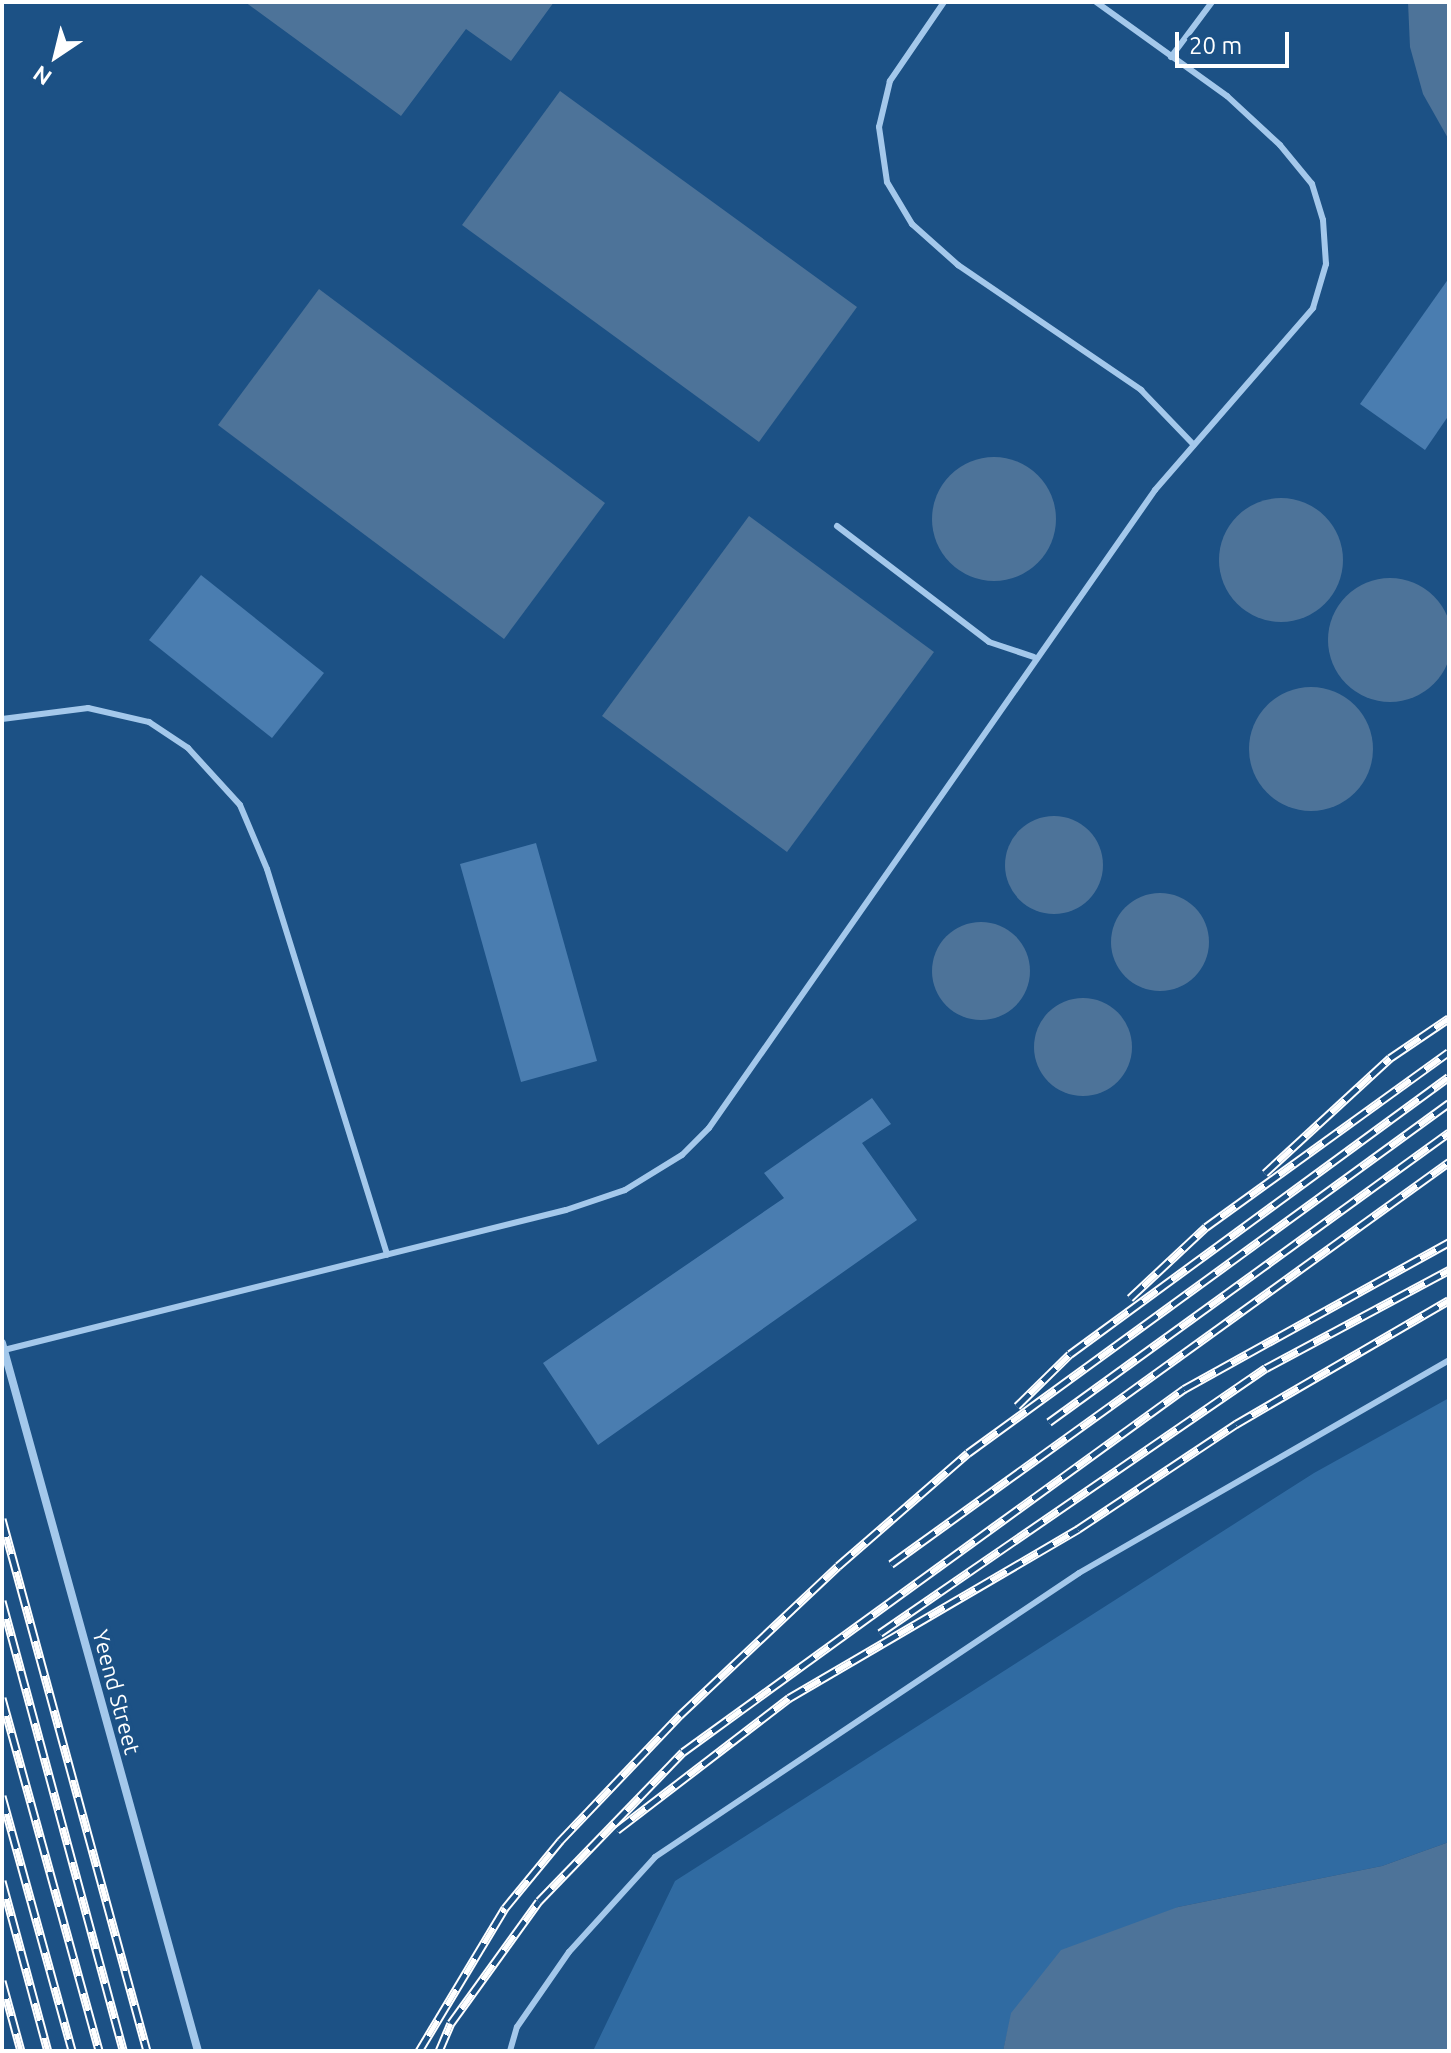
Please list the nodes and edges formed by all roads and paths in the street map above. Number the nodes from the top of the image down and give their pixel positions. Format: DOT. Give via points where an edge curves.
graph roads {
  1 [pos="944,2"];
  2 [pos="1096,2"];
  3 [pos="1212,2"];
  4 [pos="1171,57"];
  5 [pos="1194,445"];
  6 [pos="837,526"];
  7 [pos="1034,657"];
  8 [pos="2,719"];
  9 [pos="387,1255"];
  10 [pos="3,1347"];
  11 [pos="1449,1360"];
  12 [pos="198,2051"];
  13 [pos="510,2051"];
  1 -- 5 [label="lane" via="890,81 879,127 887,182 912,224 958,265 1141,390"];
  2 -- 4 [label="lane"];
  3 -- 4 [label="lane"];
  4 -- 5 [label="lane" via="1227,96 1280,145 1312,184 1325,250 1313,308"];
  5 -- 7 [label="lane" via="1155,490"];
  6 -- 7 [label="lane" via="989,642"];
  7 -- 9 [label="lane" via="709,1128 682,1155 625,1190"];
  8 -- 9 [label="lane" via="88,708 149,722 188,748 240,805 267,869"];
  9 -- 10 [label="lane"];
  10 -- 12 [label="street, Yeend Street"];
  11 -- 13 [label="lane" via="1079,1573 655,1857 569,1952 517,2027"];
}
